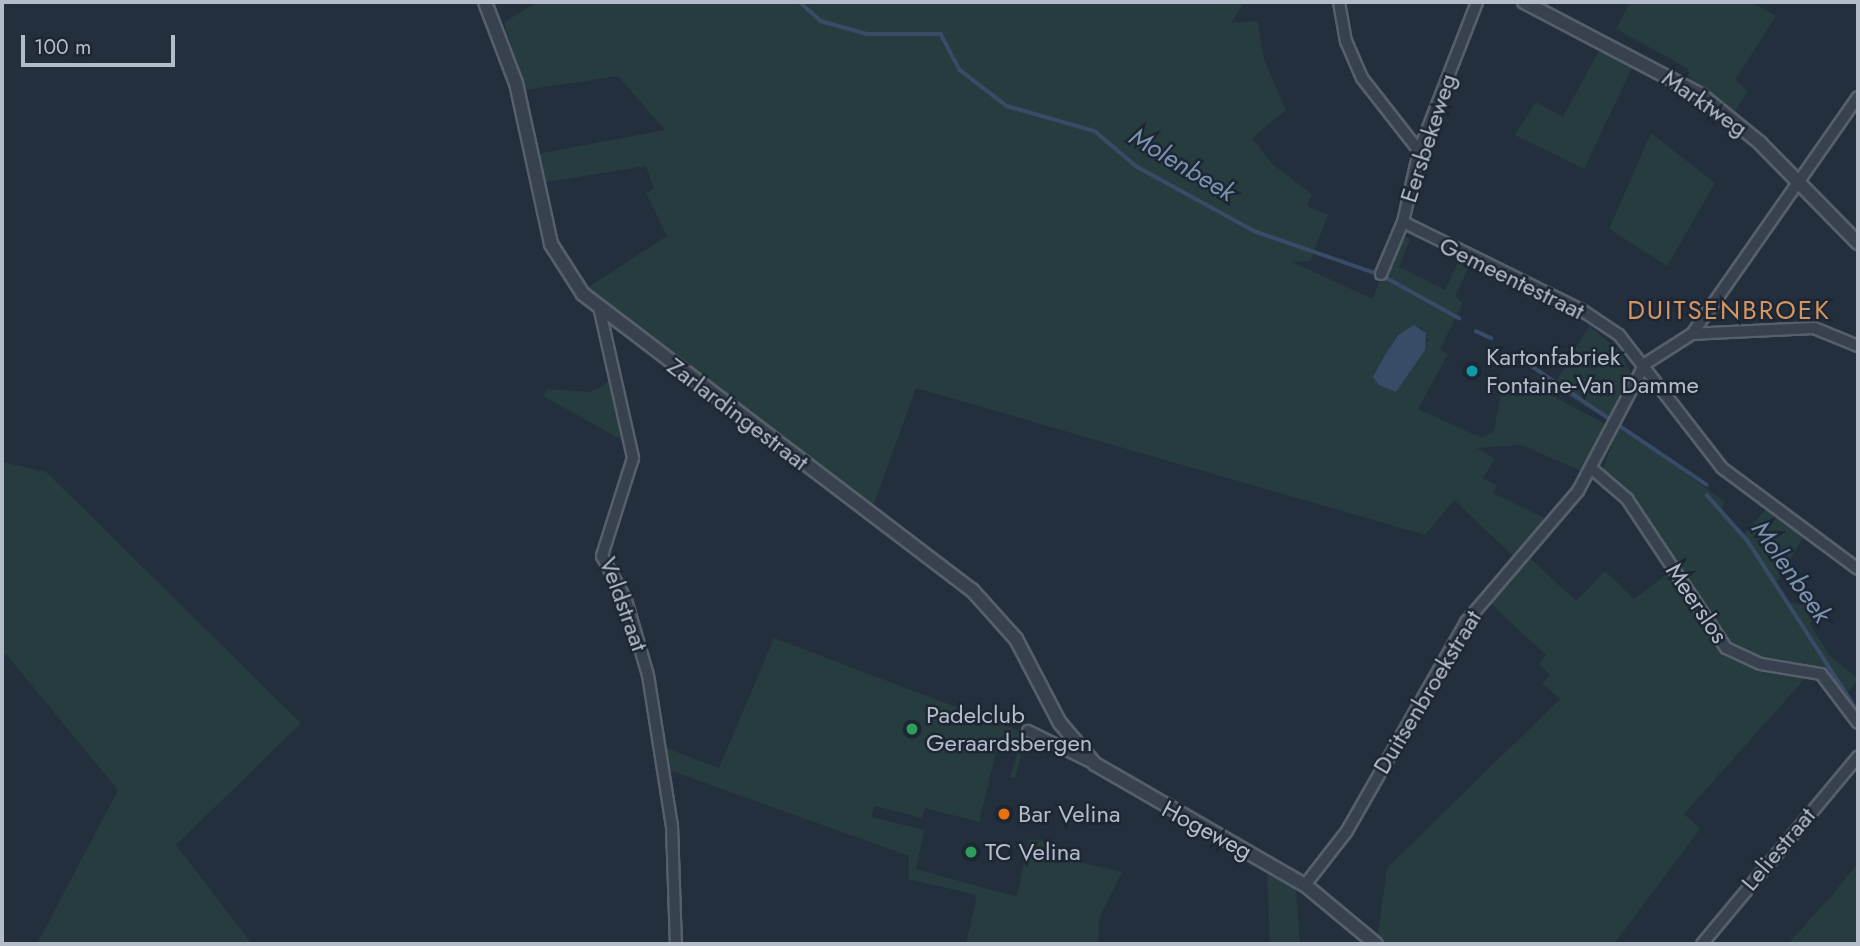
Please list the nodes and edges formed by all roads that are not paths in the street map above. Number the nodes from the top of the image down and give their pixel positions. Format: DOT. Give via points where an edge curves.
graph roads {
  1 [pos="485,2"];
  2 [pos="1339,2"];
  3 [pos="1477,2"];
  4 [pos="1524,2"];
  5 [pos="1857,100"];
  6 [pos="1419,151"];
  7 [pos="1798,181"];
  8 [pos="1403,222"];
  9 [pos="1858,243"];
  10 [pos="1381,274"];
  11 [pos="600,311"];
  12 [pos="1692,334"];
  13 [pos="1858,346"];
  14 [pos="1645,364"];
  15 [pos="1591,467"];
  16 [pos="1858,569"];
  17 [pos="1858,723"];
  18 [pos="1028,731"];
  19 [pos="1858,757"];
  20 [pos="1095,764"];
  21 [pos="1305,886"];
  22 [pos="676,944"];
  23 [pos="1376,944"];
  24 [pos="1702,944"];
  1 -- 11 [label="street, Zarlardingestraat" via="516,83 551,244"];
  2 -- 6 [label="street" via="1346,41 1362,78"];
  3 -- 6 [label="street, Eersbekeweg"];
  4 -- 7 [label="street, Marktweg" via="1701,94"];
  5 -- 7 [label="street"];
  6 -- 8 [label="street, Eersbekeweg"];
  7 -- 9 [label="street, Marktweg"];
  7 -- 12 [label="street" via="1794,197"];
  8 -- 10 [label="street, Eersbekeweg"];
  8 -- 14 [label="street, Gemeentestraat" via="1583,311"];
  11 -- 20 [label="street, Zarlardingestraat" via="972,590 1016,639 1060,723"];
  11 -- 22 [label="street, Veldstraat" via="633,458 603,556 630,611 648,675 672,826"];
  12 -- 13 [label="street" via="1814,328"];
  12 -- 14 [label="street"];
  14 -- 15 [label="street, Duitsenbroekstraat"];
  14 -- 16 [label="street, Gemeentestraat" via="1722,468"];
  15 -- 17 [label="street, Meerslos" via="1627,499 1726,648 1761,664 1821,674"];
  15 -- 21 [label="street, Duitsenbroekstraat" via="1551,527 1466,622 1347,831"];
  18 -- 20 [label="street, Hogeweg"];
  19 -- 24 [label="street, Leliestraat"];
  20 -- 21 [label="street, Hogeweg"];
  21 -- 23 [label="street, Hogeweg"];
}
